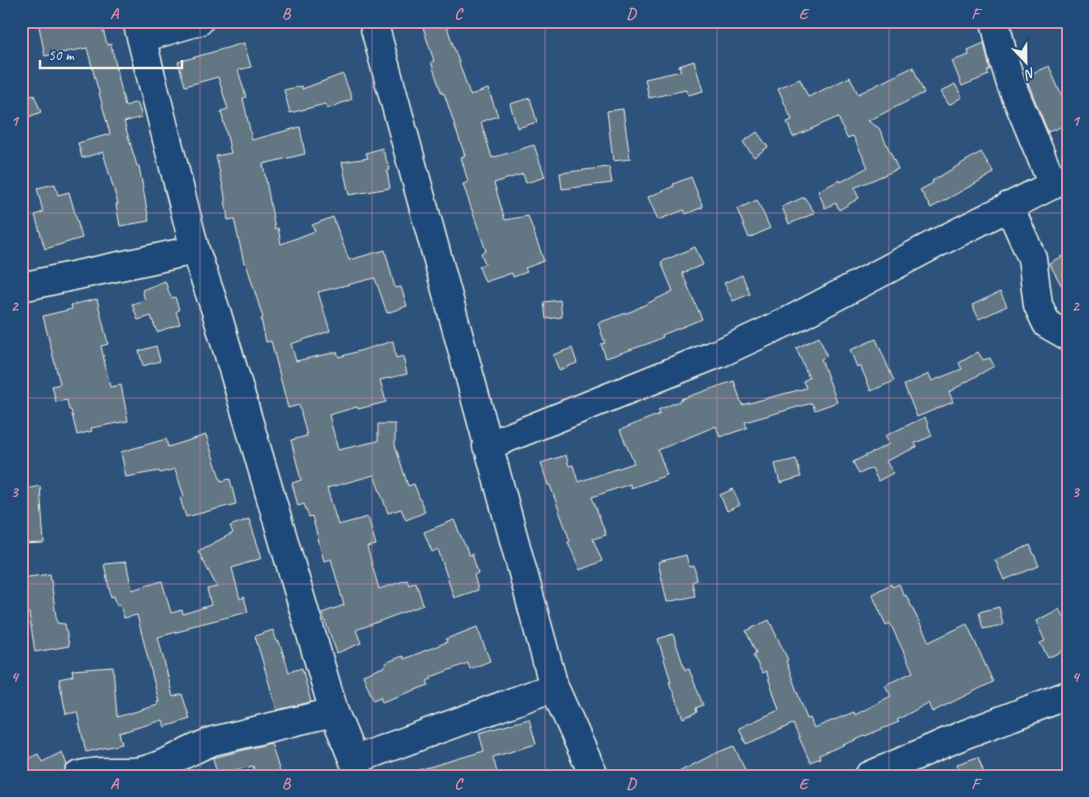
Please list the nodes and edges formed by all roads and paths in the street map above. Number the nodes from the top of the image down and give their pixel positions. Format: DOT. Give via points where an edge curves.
graph roads {
  1 [pos="199,21"];
  2 [pos="373,21"];
  3 [pos="995,21"];
  4 [pos="140,29"];
  5 [pos="1061,181"];
  6 [pos="1009,206"];
  7 [pos="194,250"];
  8 [pos="21,287"];
  9 [pos="1068,336"];
  10 [pos="487,446"];
  11 [pos="554,687"];
  12 [pos="1068,695"];
  13 [pos="334,712"];
  14 [pos="357,768"];
  15 [pos="78,776"];
  16 [pos="594,776"];
  17 [pos="869,776"];
  1 -- 4 [label="street"];
  2 -- 10 [label="street"];
  3 -- 5 [label="street" via="1011,84"];
  4 -- 7 [label="street"];
  5 -- 6 [label="street"];
  6 -- 9 [label="street" via="1032,258 1038,305 1047,324"];
  6 -- 10 [label="street" via="781,325 722,352"];
  7 -- 8 [label="street"];
  7 -- 13 [label="street" via="216,311"];
  10 -- 11 [label="street"];
  11 -- 14 [label="street"];
  11 -- 16 [label="street"];
  12 -- 17 [label="street" via="963,735"];
  13 -- 14 [label="street"];
  13 -- 15 [label="street" via="213,741 142,771"];
}
